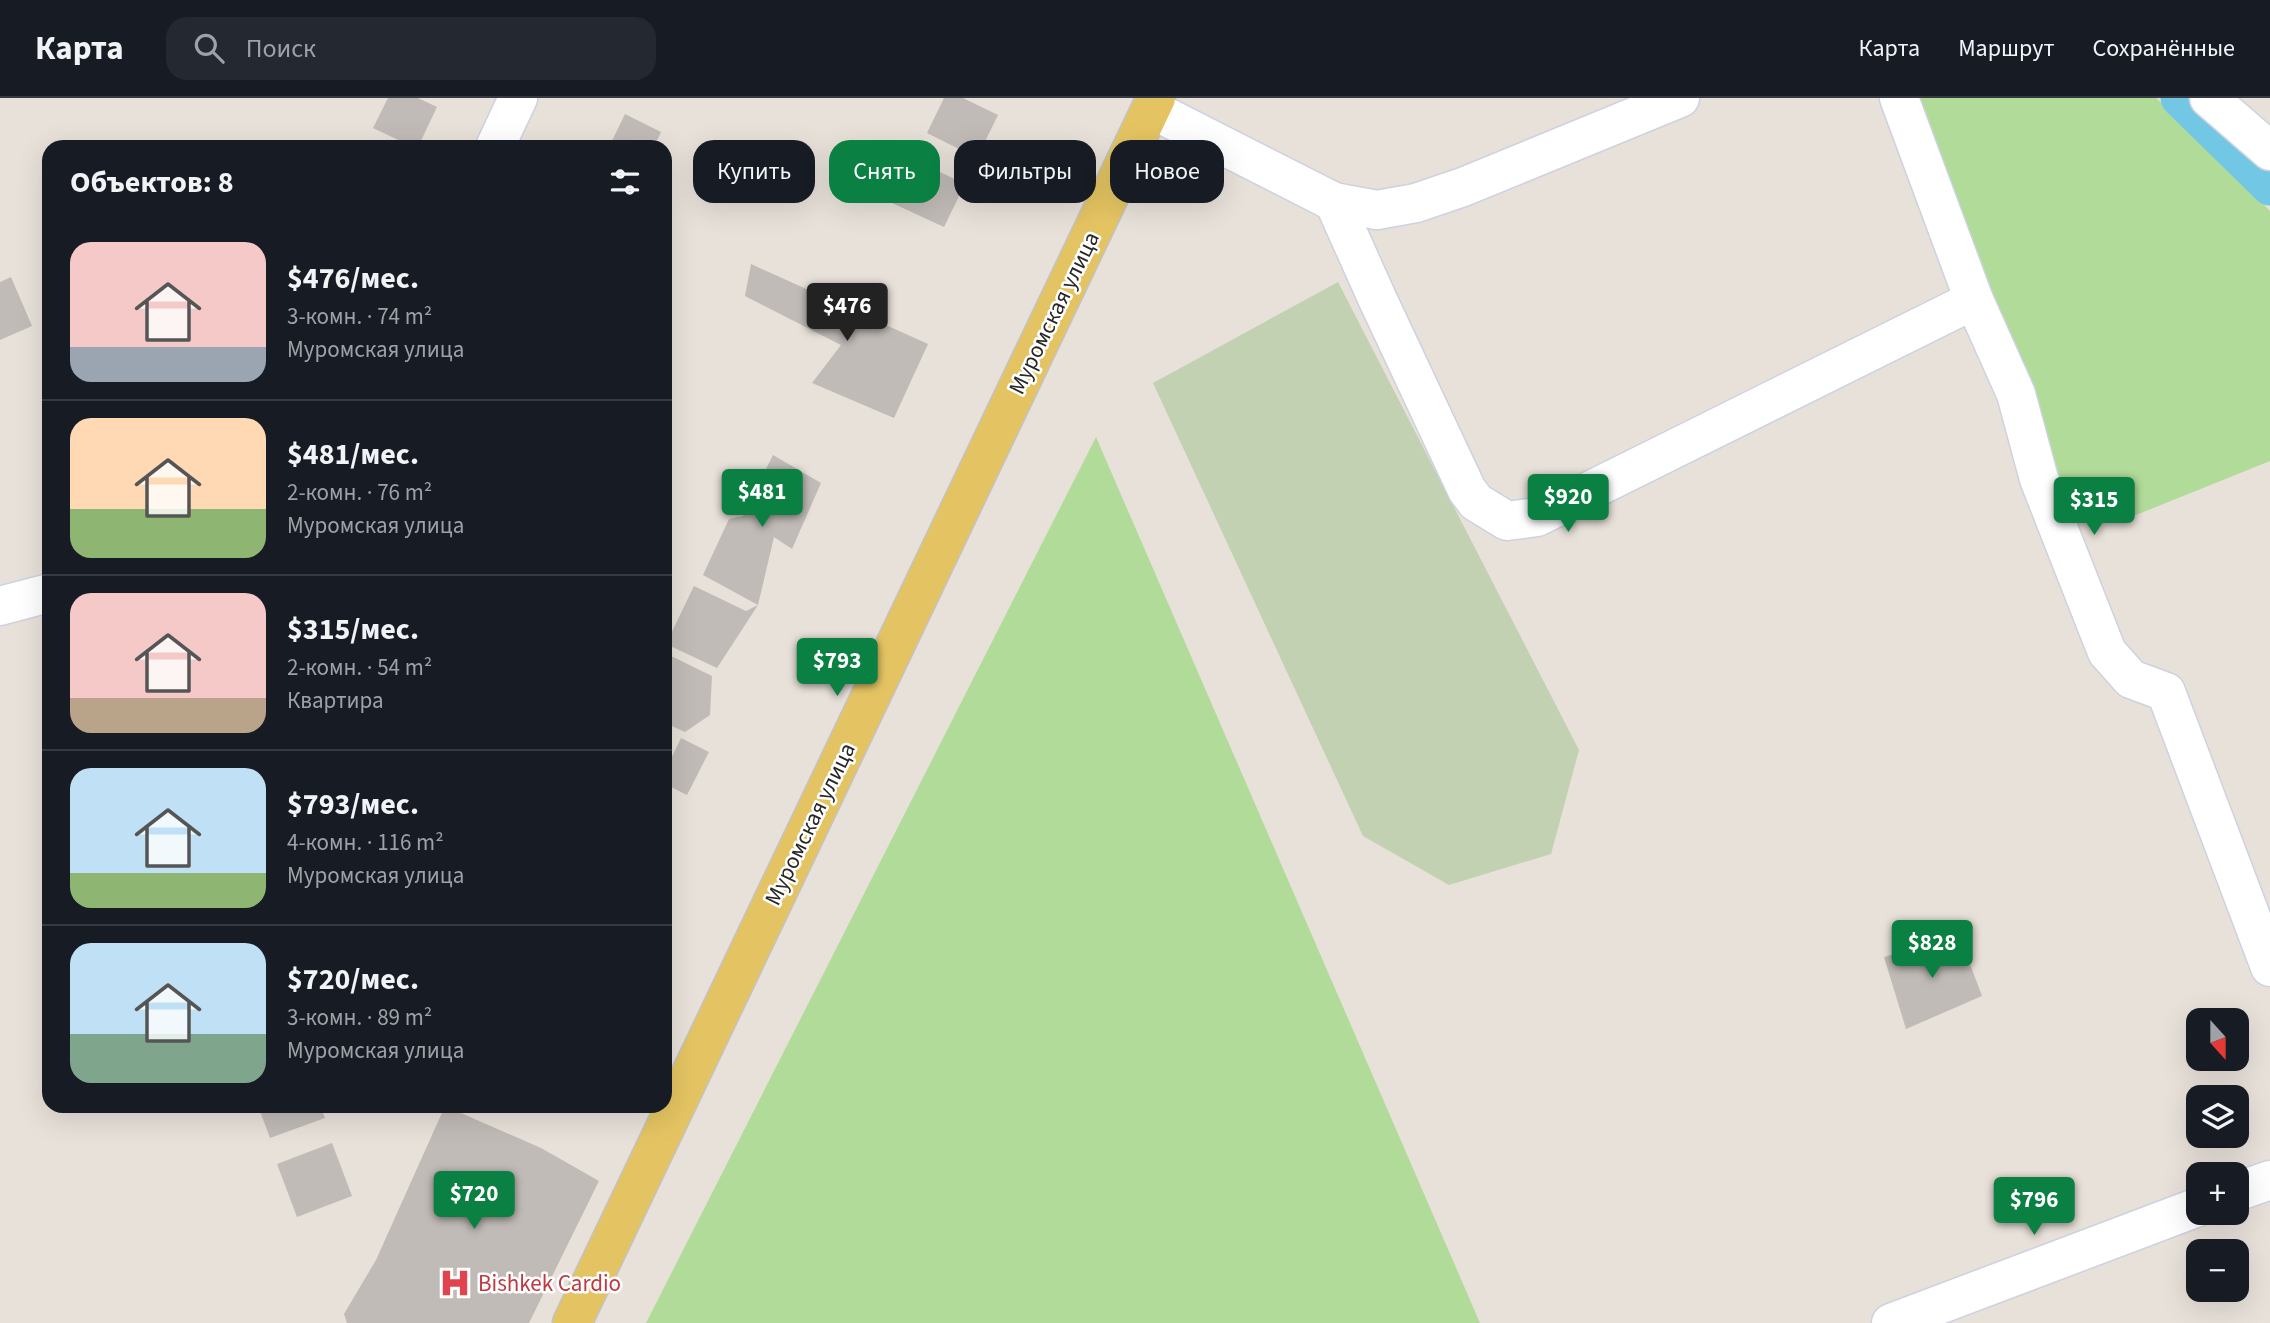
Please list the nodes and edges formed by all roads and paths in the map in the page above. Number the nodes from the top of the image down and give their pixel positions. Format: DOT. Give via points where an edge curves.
graph roads {
  1 [pos="518,98"];
  2 [pos="1680,98"];
  3 [pos="1899,98"];
  4 [pos="2209,98"];
  5 [pos="1153,104"];
  6 [pos="498,140"];
  7 [pos="2270,151"];
  8 [pos="1334,202"];
  9 [pos="1974,300"];
  10 [pos="42,595"];
  11 [pos="0,606"];
  12 [pos="2270,967"];
  13 [pos="2270,1180"];
  14 [pos="2249,1187"];
  15 [pos="2186,1212"];
  16 [pos="572,1323"];
  17 [pos="1891,1323"];
  1 -- 6 [label="street"];
  2 -- 8 [label="street" via="1416,203 1377,210"];
  3 -- 9 [label="street"];
  4 -- 7 [label="street"];
  5 -- 8 [label="street"];
  5 -- 16 [label="main road, Муромская улица"];
  8 -- 9 [label="street" via="1467,490 1476,502 1507,521 1537,517"];
  9 -- 12 [label="street" via="2016,394 2039,479 2107,652 2131,679 2166,692"];
  10 -- 11 [label="street"];
  13 -- 14 [label="street"];
  15 -- 17 [label="street"];
}
